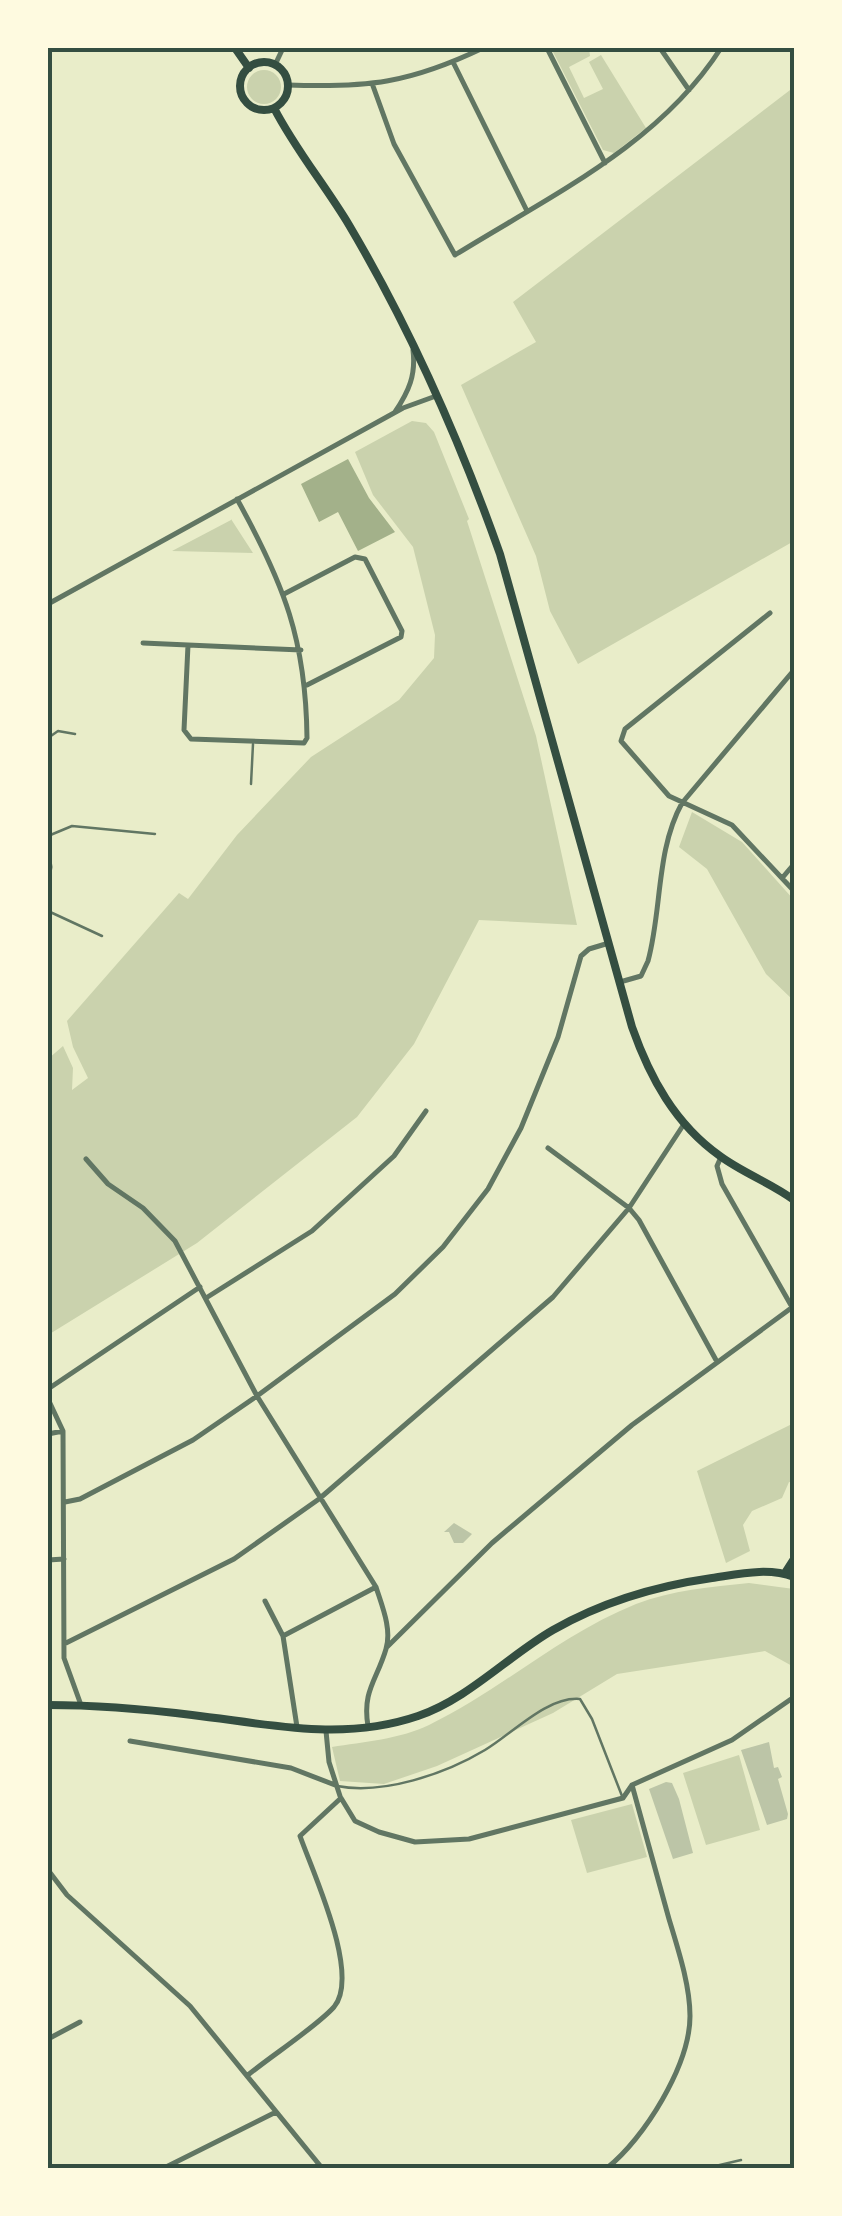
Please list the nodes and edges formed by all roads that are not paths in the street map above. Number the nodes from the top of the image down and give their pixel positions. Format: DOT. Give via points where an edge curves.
graph roads {
  1 [pos="235,48"];
  2 [pos="283,48"];
  3 [pos="483,48"];
  4 [pos="547,48"];
  5 [pos="660,48"];
  6 [pos="721,48"];
  7 [pos="453,62"];
  8 [pos="274,65"];
  9 [pos="249,68"];
  10 [pos="288,85"];
  11 [pos="373,86"];
  12 [pos="689,91"];
  13 [pos="274,108"];
  14 [pos="605,162"];
  15 [pos="526,211"];
  16 [pos="413,350"];
  17 [pos="436,396"];
  18 [pos="393,414"];
  19 [pos="237,499"];
  20 [pos="284,594"];
  21 [pos="48,604"];
  22 [pos="770,613"];
  23 [pos="143,643"];
  24 [pos="188,645"];
  25 [pos="301,650"];
  26 [pos="794,670"];
  27 [pos="307,684"];
  28 [pos="75,734"];
  29 [pos="48,738"];
  30 [pos="253,743"];
  31 [pos="251,784"];
  32 [pos="682,803"];
  33 [pos="154,834"];
  34 [pos="48,836"];
  35 [pos="48,854"];
  36 [pos="794,864"];
  37 [pos="783,878"];
  38 [pos="48,879"];
  39 [pos="794,891"];
  40 [pos="48,911"];
  41 [pos="102,936"];
  42 [pos="610,943"];
  43 [pos="620,982"];
  44 [pos="426,1111"];
  45 [pos="684,1124"];
  46 [pos="548,1148"];
  47 [pos="721,1157"];
  48 [pos="86,1159"];
  49 [pos="794,1200"];
  50 [pos="629,1208"];
  51 [pos="200,1286"];
  52 [pos="206,1298"];
  53 [pos="793,1306"];
  54 [pos="716,1360"];
  55 [pos="48,1389"];
  56 [pos="257,1396"];
  57 [pos="48,1398"];
  58 [pos="63,1430"];
  59 [pos="48,1434"];
  60 [pos="319,1499"];
  61 [pos="65,1502"];
  62 [pos="65,1559"];
  63 [pos="48,1560"];
  64 [pos="794,1560"];
  65 [pos="790,1575"];
  66 [pos="376,1587"];
  67 [pos="265,1600"];
  68 [pos="283,1636"];
  69 [pos="64,1644"];
  70 [pos="387,1647"];
  71 [pos="794,1697"];
  72 [pos="48,1705"];
  73 [pos="81,1705"];
  74 [pos="368,1728"];
  75 [pos="297,1730"];
  76 [pos="326,1732"];
  77 [pos="130,1741"];
  78 [pos="335,1785"];
  79 [pos="632,1785"];
  80 [pos="341,1798"];
  81 [pos="623,1798"];
  82 [pos="48,1870"];
  83 [pos="80,2022"];
  84 [pos="48,2039"];
  85 [pos="248,2074"];
  86 [pos="276,2112"];
  87 [pos="741,2160"];
  88 [pos="164,2168"];
  89 [pos="322,2168"];
  90 [pos="607,2168"];
  91 [pos="707,2168"];
  1 -- 9 [label="main road"];
  2 -- 8 [label="street"];
  3 -- 7 [label="street"];
  4 -- 14 [label="street"];
  5 -- 12 [label="street"];
  6 -- 12 [label="street"];
  7 -- 11 [label="street"];
  7 -- 15 [label="street"];
  8 -- 9 [label="main road"];
  8 -- 10 [label="main road"];
  9 -- 13 [label="main road" via="241,81 243,97 260,110"];
  10 -- 11 [label="street"];
  10 -- 13 [label="main road"];
  11 -- 15 [label="street" via="394,144 455,255"];
  12 -- 14 [label="street"];
  13 -- 16 [label="main road" via="349,225"];
  14 -- 15 [label="street"];
  16 -- 17 [label="main road"];
  16 -- 18 [label="street" via="409,390"];
  17 -- 18 [label="street"];
  17 -- 42 [label="main road" via="500,554"];
  18 -- 19 [label="street"];
  19 -- 20 [label="street"];
  19 -- 21 [label="street"];
  20 -- 25 [label="street"];
  20 -- 27 [label="street" via="365,559 402,632"];
  22 -- 32 [label="street" via="622,732 623,746"];
  23 -- 24 [label="street"];
  24 -- 25 [label="street"];
  24 -- 30 [label="street" via="184,730 191,739"];
  25 -- 27 [label="street"];
  26 -- 32 [label="street"];
  27 -- 30 [label="street" via="304,743"];
  28 -- 29 [label="lane"];
  30 -- 31 [label="lane"];
  32 -- 37 [label="street" via="732,825"];
  32 -- 43 [label="street" via="666,852 648,961 641,976"];
  33 -- 34 [label="lane" via="72,826"];
  35 -- 38 [label="street"];
  36 -- 37 [label="street"];
  37 -- 39 [label="street"];
  40 -- 41 [label="lane"];
  42 -- 43 [label="main road"];
  42 -- 56 [label="street" via="589,949 576,964 542,1081 511,1150 462,1224 395,1294"];
  43 -- 45 [label="main road" via="652,1078"];
  44 -- 52 [label="street" via="394,1156 312,1231"];
  45 -- 47 [label="main road"];
  45 -- 50 [label="street"];
  46 -- 50 [label="street"];
  47 -- 49 [label="main road"];
  47 -- 53 [label="street" via="722,1184"];
  48 -- 51 [label="street" via="175,1242"];
  50 -- 54 [label="street"];
  50 -- 60 [label="street" via="543,1306"];
  51 -- 52 [label="street"];
  51 -- 55 [label="street"];
  52 -- 56 [label="street"];
  53 -- 54 [label="street"];
  54 -- 70 [label="street" via="492,1543"];
  56 -- 60 [label="street"];
  56 -- 61 [label="street" via="193,1440"];
  57 -- 58 [label="street"];
  58 -- 59 [label="street"];
  58 -- 61 [label="street"];
  60 -- 66 [label="street"];
  60 -- 69 [label="street" via="234,1560"];
  61 -- 62 [label="street"];
  62 -- 63 [label="street"];
  62 -- 69 [label="street"];
  64 -- 65 [label="main road"];
  65 -- 74 [label="main road" via="691,1581 622,1599 552,1630 422,1715"];
  66 -- 68 [label="street"];
  66 -- 70 [label="street"];
  67 -- 68 [label="street"];
  68 -- 75 [label="street"];
  69 -- 73 [label="street"];
  70 -- 74 [label="street" via="365,1700"];
  71 -- 79 [label="street" via="732,1740"];
  72 -- 73 [label="main road"];
  73 -- 75 [label="main road"];
  74 -- 76 [label="main road"];
  75 -- 76 [label="main road"];
  76 -- 78 [label="street"];
  77 -- 78 [label="street" via="291,1768"];
  78 -- 80 [label="street"];
  78 -- 81 [label="lane" via="384,1789 438,1770 570,1698 580,1699 592,1719"];
  79 -- 81 [label="street"];
  79 -- 90 [label="street" via="690,2016 672,2081"];
  80 -- 81 [label="street" via="355,1821 415,1842 469,1839"];
  80 -- 85 [label="street" via="300,1836 340,1952 343,1987 334,2006"];
  82 -- 85 [label="street" via="190,2006"];
  83 -- 84 [label="street"];
  85 -- 86 [label="street"];
  86 -- 88 [label="street"];
  86 -- 89 [label="street"];
  87 -- 91 [label="lane"];
}
